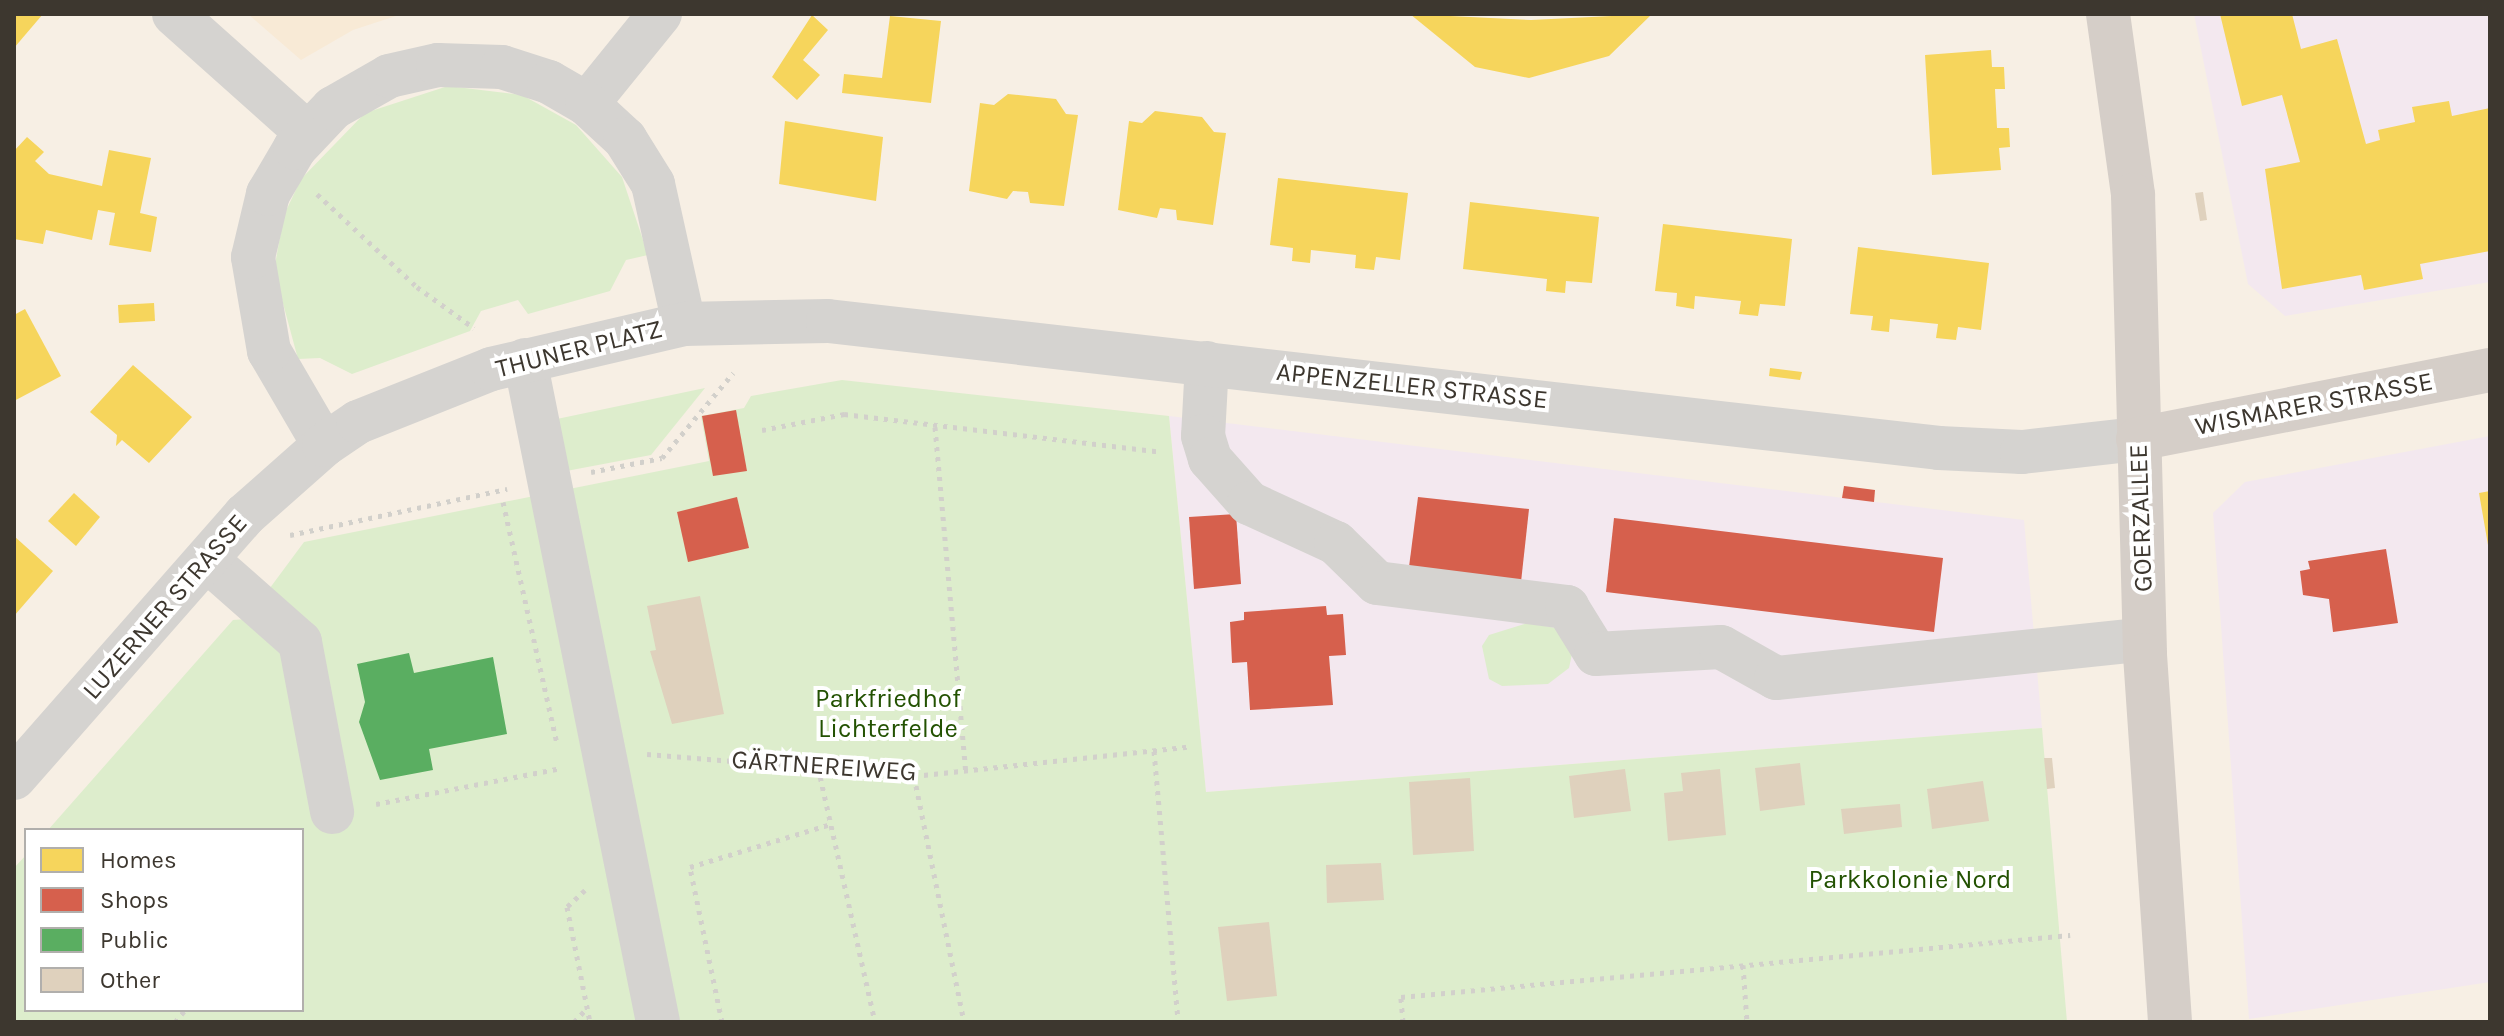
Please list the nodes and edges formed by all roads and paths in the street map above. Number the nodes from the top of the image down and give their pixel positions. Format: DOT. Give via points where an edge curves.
graph roads {
  1 [pos="174,14"];
  2 [pos="660,14"];
  3 [pos="2108,14"];
  4 [pos="587,104"];
  5 [pos="307,133"];
  6 [pos="312,189"];
  7 [pos="684,324"];
  8 [pos="484,336"];
  9 [pos="525,360"];
  10 [pos="1207,363"];
  11 [pos="2490,370"];
  12 [pos="733,373"];
  13 [pos="935,427"];
  14 [pos="762,430"];
  15 [pos="2138,439"];
  16 [pos="324,445"];
  17 [pos="1167,453"];
  18 [pos="548,480"];
  19 [pos="503,502"];
  20 [pos="282,537"];
  21 [pos="207,560"];
  22 [pos="2144,639"];
  23 [pos="553,744"];
  24 [pos="1187,747"];
  25 [pos="1154,751"];
  26 [pos="604,759"];
  27 [pos="818,767"];
  28 [pos="966,771"];
  29 [pos="914,776"];
  30 [pos="14,778"];
  31 [pos="332,812"];
  32 [pos="831,824"];
  33 [pos="624,854"];
  34 [pos="2070,935"];
  35 [pos="1743,965"];
  36 [pos="587,1007"];
  37 [pos="574,1022"];
  38 [pos="590,1022"];
  39 [pos="658,1022"];
  40 [pos="722,1022"];
  41 [pos="875,1022"];
  42 [pos="964,1022"];
  43 [pos="1178,1022"];
  44 [pos="1403,1022"];
  45 [pos="1747,1022"];
  46 [pos="2170,1022"];
  1 -- 5 [label="street"];
  2 -- 4 [label="street"];
  3 -- 15 [label="main road, GOERZALLEE" via="2133,195"];
  4 -- 5 [label="street, THUNER PLATZ" via="502,67 438,65 362,89"];
  4 -- 7 [label="street, THUNER PLATZ" via="625,139 653,184"];
  5 -- 16 [label="street, THUNER PLATZ" via="268,194 253,257 253,292 269,351"];
  6 -- 8 [label="path" via="417,287"];
  7 -- 9 [label="street, THUNER PLATZ"];
  7 -- 10 [label="street, APPENZELLER STRASSE" via="828,321"];
  9 -- 16 [label="street, THUNER PLATZ" via="358,422"];
  9 -- 18 [label="street"];
  10 -- 15 [label="street, APPENZELLER STRASSE" via="1939,448 2022,452"];
  10 -- 22 [label="street" via="1203,436 1210,459 1249,503 1336,543 1377,583 1567,607 1596,654 1721,647 1776,678"];
  11 -- 15 [label="main road, WISMARER STRASSE"];
  12 -- 18 [label="path" via="662,458"];
  13 -- 14 [label="path" via="844,414"];
  13 -- 17 [label="path"];
  13 -- 28 [label="path"];
  15 -- 22 [label="main road, GOERZALLEE"];
  16 -- 21 [label="street, LUZERNER STRASSE" via="271,489"];
  18 -- 20 [label="path"];
  18 -- 26 [label="street"];
  19 -- 23 [label="path"];
  21 -- 30 [label="street, LUZERNER STRASSE"];
  21 -- 31 [label="street" via="300,642"];
  22 -- 46 [label="main road, GOERZALLEE"];
  24 -- 25 [label="path, GÄRTNEREIWEG"];
  25 -- 28 [label="path, GÄRTNEREIWEG"];
  25 -- 43 [label="path"];
  26 -- 27 [label="path, GÄRTNEREIWEG" via="659,753"];
  26 -- 31 [label="path, GÄRTNEREIWEG"];
  26 -- 33 [label="street"];
  27 -- 29 [label="path, GÄRTNEREIWEG"];
  27 -- 32 [label="path"];
  28 -- 29 [label="path, GÄRTNEREIWEG"];
  29 -- 42 [label="path"];
  32 -- 40 [label="path" via="690,867"];
  32 -- 41 [label="path"];
  33 -- 36 [label="path" via="567,907"];
  33 -- 39 [label="street"];
  34 -- 35 [label="path"];
  35 -- 44 [label="path" via="1401,997"];
  35 -- 45 [label="path"];
  36 -- 37 [label="path"];
  36 -- 38 [label="path"];
}
